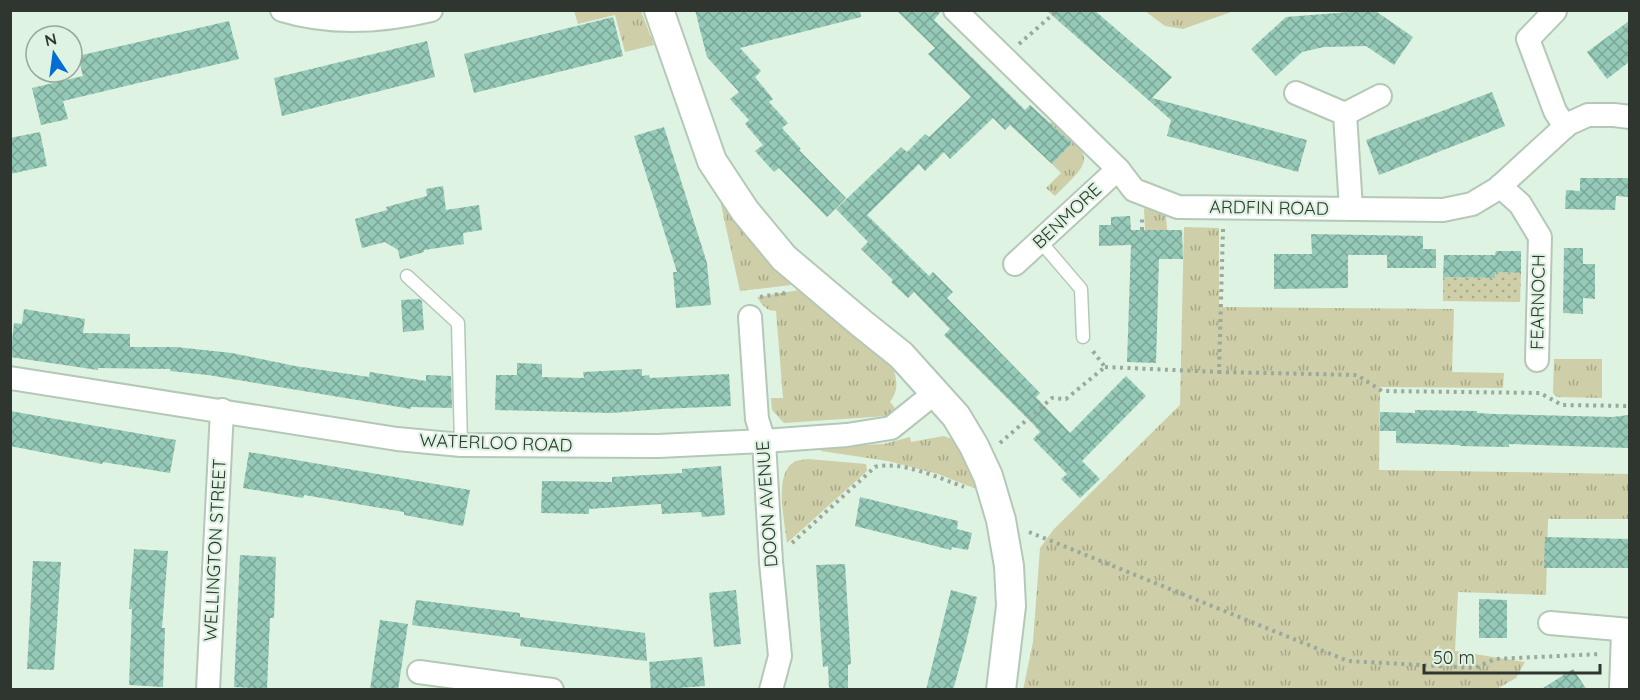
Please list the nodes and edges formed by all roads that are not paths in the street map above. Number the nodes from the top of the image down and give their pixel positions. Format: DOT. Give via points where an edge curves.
graph roads {
  1 [pos="282,10"];
  2 [pos="431,10"];
  3 [pos="659,10"];
  4 [pos="956,10"];
  5 [pos="1555,11"];
  6 [pos="1296,93"];
  7 [pos="1380,96"];
  8 [pos="1345,114"];
  9 [pos="1629,117"];
  10 [pos="1565,127"];
  11 [pos="1118,168"];
  12 [pos="1500,186"];
  13 [pos="1351,209"];
  14 [pos="1040,242"];
  15 [pos="1015,264"];
  16 [pos="407,276"];
  17 [pos="750,317"];
  18 [pos="1083,337"];
  19 [pos="1537,360"];
  20 [pos="10,378"];
  21 [pos="936,392"];
  22 [pos="222,410"];
  23 [pos="764,441"];
  24 [pos="461,446"];
  25 [pos="1550,624"];
  26 [pos="1626,631"];
  27 [pos="419,672"];
  28 [pos="208,690"];
  29 [pos="552,690"];
  30 [pos="771,690"];
  31 [pos="1001,690"];
  32 [pos="1621,690"];
  1 -- 2 [label="street" via="347,22"];
  3 -- 21 [label="street" via="712,162 757,229 817,287 901,355"];
  4 -- 11 [label="street, ARDFIN ROAD"];
  5 -- 10 [label="street" via="1528,39 1555,111"];
  6 -- 8 [label="street"];
  7 -- 8 [label="street"];
  8 -- 13 [label="street"];
  9 -- 10 [label="street, ARDFIN ROAD" via="1588,115"];
  10 -- 12 [label="street, ARDFIN ROAD"];
  11 -- 13 [label="street, ARDFIN ROAD" via="1134,190 1178,207"];
  11 -- 14 [label="street, BENMORE"];
  12 -- 13 [label="street, ARDFIN ROAD" via="1472,204 1443,210"];
  12 -- 19 [label="street, FEARNOCH" via="1520,204 1540,237"];
  14 -- 15 [label="street, BENMORE"];
  14 -- 18 [label="lane" via="1081,289"];
  16 -- 24 [label="lane" via="458,323"];
  17 -- 23 [label="street, DOON AVENUE" via="757,419"];
  20 -- 22 [label="street, WATERLOO ROAD"];
  21 -- 23 [label="street, WATERLOO ROAD" via="891,428"];
  21 -- 31 [label="street" via="956,416 980,460 1000,520 1009,566 1011,606"];
  22 -- 24 [label="street, WATERLOO ROAD"];
  22 -- 28 [label="street, WELLINGTON STREET"];
  23 -- 24 [label="street, WATERLOO ROAD" via="658,446"];
  23 -- 30 [label="street, DOON AVENUE" via="780,656"];
  25 -- 26 [label="street"];
  26 -- 32 [label="street"];
  27 -- 29 [label="street"];
}
